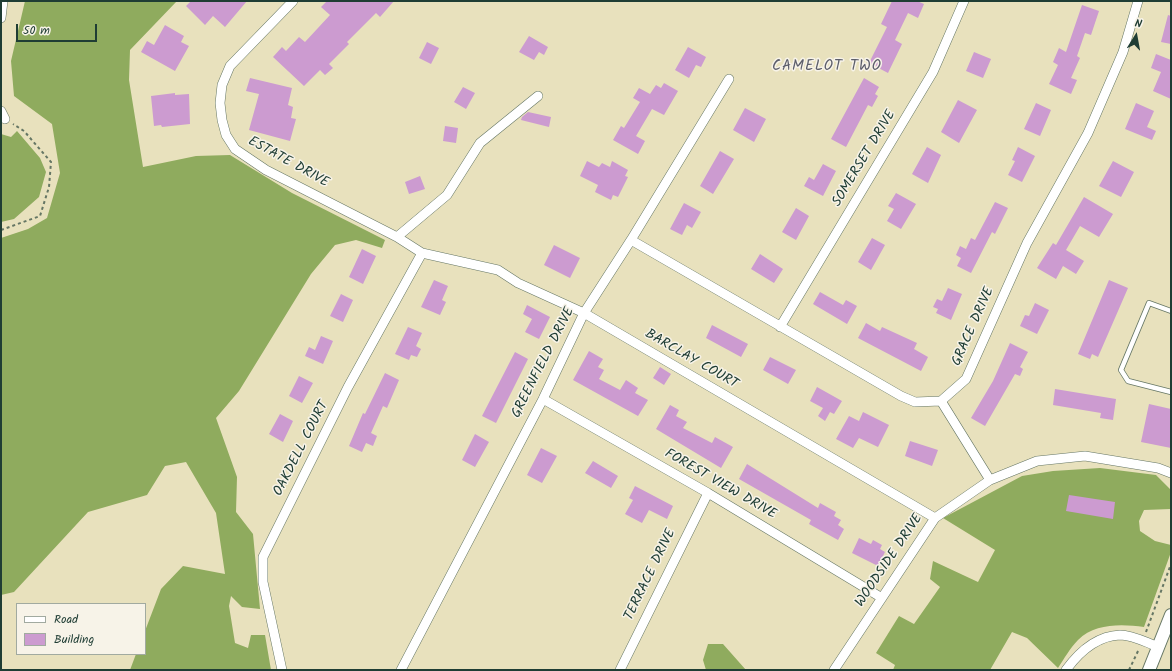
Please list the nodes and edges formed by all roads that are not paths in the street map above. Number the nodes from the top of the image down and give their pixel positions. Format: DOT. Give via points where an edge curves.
graph roads {
  1 [pos="3,1"];
  2 [pos="293,1"];
  3 [pos="962,1"];
  4 [pos="1138,1"];
  5 [pos="1,18"];
  6 [pos="729,79"];
  7 [pos="538,96"];
  8 [pos="397,237"];
  9 [pos="631,240"];
  10 [pos="422,253"];
  11 [pos="1171,311"];
  12 [pos="584,313"];
  13 [pos="780,327"];
  14 [pos="1171,392"];
  15 [pos="542,399"];
  16 [pos="941,401"];
  17 [pos="1171,473"];
  18 [pos="990,480"];
  19 [pos="708,493"];
  20 [pos="935,518"];
  21 [pos="882,598"];
  22 [pos="1171,615"];
  23 [pos="1159,647"];
  24 [pos="282,670"];
  25 [pos="401,670"];
  26 [pos="620,670"];
  27 [pos="834,670"];
  28 [pos="1066,670"];
  29 [pos="1150,670"];
  1 -- 5 [label="street"];
  2 -- 8 [label="street, ESTATE DRIVE" via="230,66 222,85 220,103 226,135 235,149 249,160"];
  3 -- 13 [label="street, SOMERSET DRIVE" via="933,72"];
  4 -- 16 [label="street, GRACE DRIVE" via="1122,52 1088,133 1027,243 966,379"];
  6 -- 9 [label="street, GREENFIELD DRIVE"];
  7 -- 8 [label="street" via="480,143 447,195"];
  8 -- 10 [label="street, ESTATE DRIVE"];
  9 -- 12 [label="street, GREENFIELD DRIVE"];
  9 -- 13 [label="street"];
  10 -- 12 [label="street, BARCLAY COURT" via="498,270 518,283"];
  10 -- 24 [label="street, OAKDELL COURT" via="348,387 263,557 263,582"];
  11 -- 14 [label="lane" via="1149,303 1121,370 1128,381"];
  12 -- 15 [label="street, GREENFIELD DRIVE"];
  12 -- 20 [label="street, BARCLAY COURT"];
  13 -- 16 [label="street" via="901,396 915,402"];
  15 -- 19 [label="street, FOREST VIEW DRIVE"];
  15 -- 25 [label="street, GREENFIELD DRIVE"];
  16 -- 18 [label="street"];
  17 -- 18 [label="street, WOODSIDE DRIVE" via="1158,468 1085,456 1037,461"];
  18 -- 20 [label="street, WOODSIDE DRIVE"];
  19 -- 21 [label="street, FOREST VIEW DRIVE"];
  19 -- 26 [label="street, TERRACE DRIVE"];
  20 -- 21 [label="street, WOODSIDE DRIVE"];
  21 -- 27 [label="street, WOODSIDE DRIVE"];
  22 -- 23 [label="main road"];
  23 -- 28 [label="street" via="1120,635 1106,638 1090,645 1075,657"];
  23 -- 29 [label="main road"];
}
